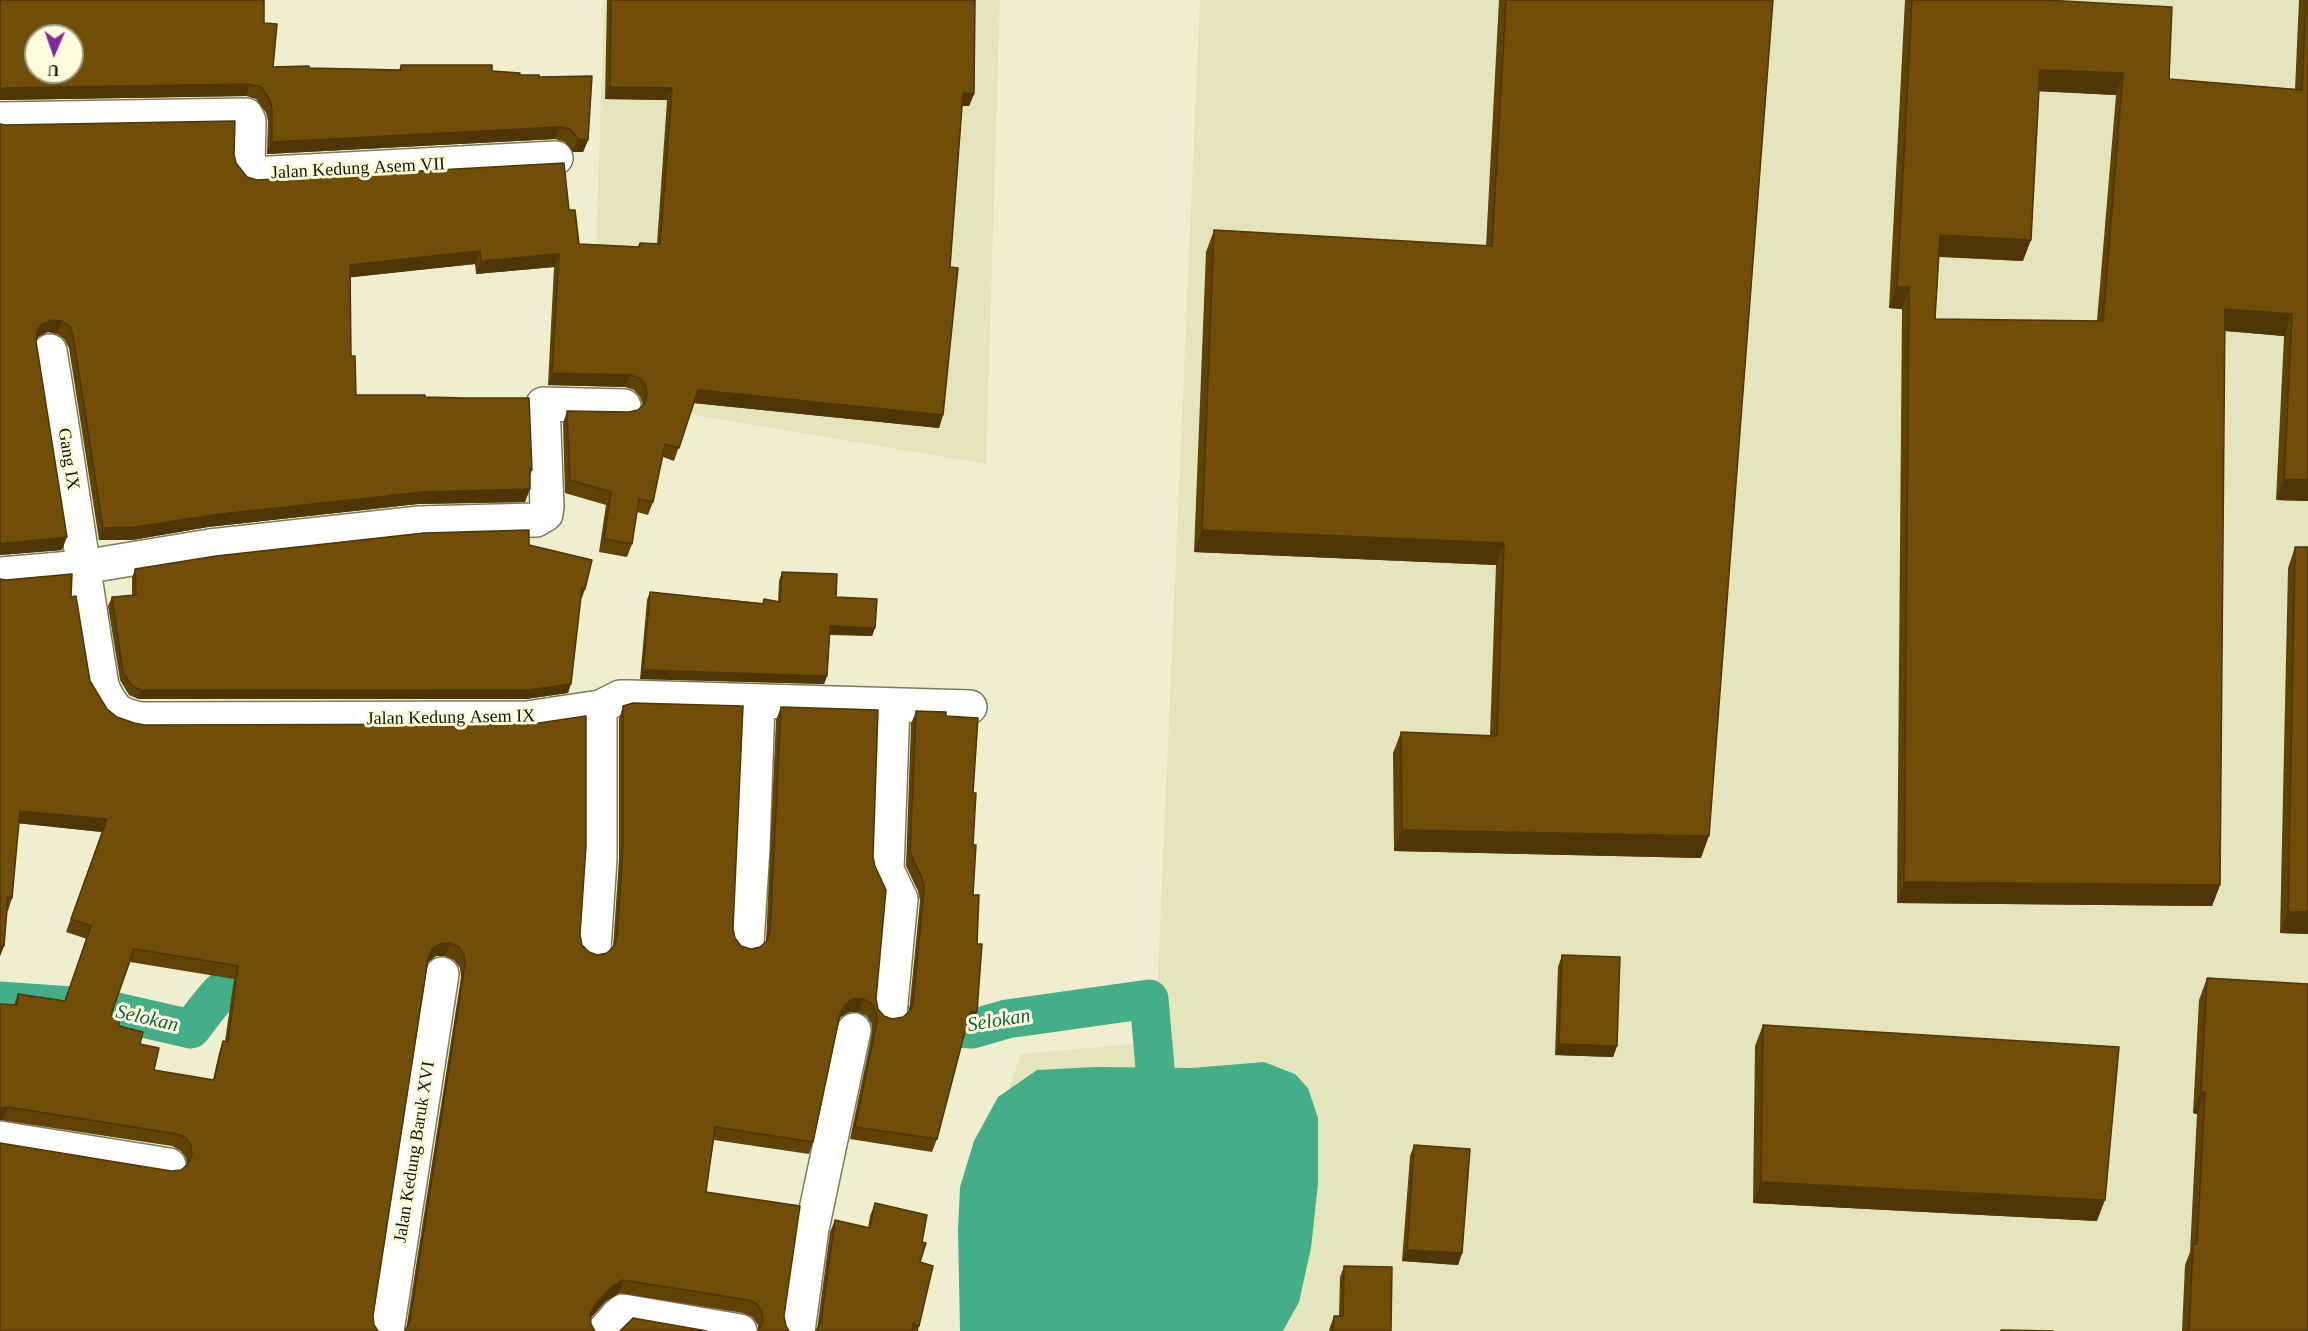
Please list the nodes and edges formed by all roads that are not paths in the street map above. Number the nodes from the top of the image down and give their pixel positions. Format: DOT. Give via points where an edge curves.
graph roads {
  1 [pos="0,119"];
  2 [pos="556,158"];
  3 [pos="50,351"];
  4 [pos="624,406"];
  5 [pos="83,567"];
  6 [pos="0,574"];
  7 [pos="758,701"];
  8 [pos="893,705"];
  9 [pos="600,707"];
  10 [pos="970,707"];
  11 [pos="747,943"];
  12 [pos="594,949"];
  13 [pos="442,974"];
  14 [pos="890,1013"];
  15 [pos="854,1030"];
  16 [pos="0,1138"];
  17 [pos="169,1165"];
  18 [pos="387,1331"];
  19 [pos="604,1331"];
  20 [pos="740,1331"];
  21 [pos="798,1331"];
  1 -- 2 [label="street, Jalan Kedung Asem VII" via="246,115 248,167 252,174"];
  3 -- 5 [label="street, Gang IX"];
  4 -- 5 [label="street" via="543,404 547,507 546,514 536,520 420,523 210,546"];
  5 -- 6 [label="street"];
  5 -- 9 [label="street, Jalan Kedung Asem IX" via="102,686 118,712 127,717 527,718"];
  7 -- 8 [label="street, Jalan Kedung Asem IX"];
  7 -- 9 [label="street, Jalan Kedung Asem IX" via="620,697"];
  7 -- 11 [label="street"];
  8 -- 10 [label="street, Jalan Kedung Asem IX"];
  8 -- 14 [label="street" via="888,870 901,899"];
  9 -- 12 [label="street" via="600,859"];
  13 -- 18 [label="street, Jalan Kedung Baruk XVI"];
  15 -- 21 [label="street" via="812,1229"];
  16 -- 17 [label="street"];
  19 -- 20 [label="street" via="623,1311"];
}
